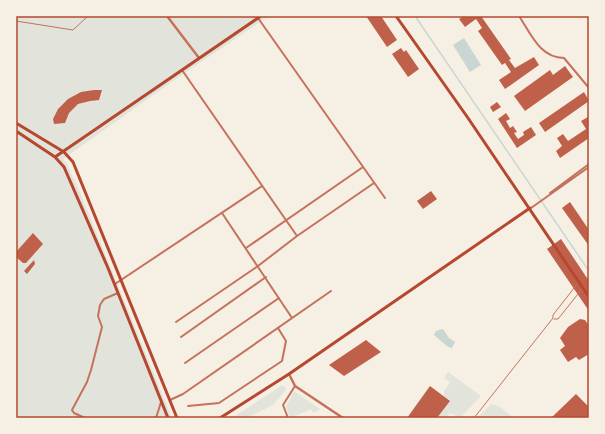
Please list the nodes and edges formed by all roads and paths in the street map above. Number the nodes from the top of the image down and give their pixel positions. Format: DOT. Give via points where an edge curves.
graph roads {
  1 [pos="88,16"];
  2 [pos="167,16"];
  3 [pos="396,16"];
  4 [pos="519,16"];
  5 [pos="260,17"];
  6 [pos="16,21"];
  7 [pos="199,58"];
  8 [pos="182,70"];
  9 [pos="589,88"];
  10 [pos="16,122"];
  11 [pos="16,131"];
  12 [pos="64,152"];
  13 [pos="55,157"];
  14 [pos="589,164"];
  15 [pos="363,167"];
  16 [pos="589,167"];
  17 [pos="374,184"];
  18 [pos="262,186"];
  19 [pos="550,194"];
  20 [pos="385,198"];
  21 [pos="530,208"];
  22 [pos="222,213"];
  23 [pos="286,220"];
  24 [pos="297,236"];
  25 [pos="246,248"];
  26 [pos="258,266"];
  27 [pos="266,277"];
  28 [pos="121,281"];
  29 [pos="579,282"];
  30 [pos="114,284"];
  31 [pos="583,288"];
  32 [pos="331,291"];
  33 [pos="118,293"];
  34 [pos="589,297"];
  35 [pos="279,298"];
  36 [pos="292,318"];
  37 [pos="553,318"];
  38 [pos="176,322"];
  39 [pos="278,328"];
  40 [pos="180,337"];
  41 [pos="185,363"];
  42 [pos="289,374"];
  43 [pos="295,386"];
  44 [pos="170,400"];
  45 [pos="161,401"];
  46 [pos="188,406"];
  47 [pos="85,418"];
  48 [pos="156,418"];
  49 [pos="168,418"];
  50 [pos="177,418"];
  51 [pos="220,418"];
  52 [pos="288,418"];
  53 [pos="343,418"];
  54 [pos="474,418"];
  1 -- 6 [label="lane" via="72,30"];
  2 -- 7 [label="street"];
  3 -- 21 [label="main road"];
  4 -- 9 [label="street" via="544,53 554,58 564,58"];
  5 -- 7 [label="main road"];
  5 -- 15 [label="street"];
  7 -- 8 [label="main road"];
  8 -- 12 [label="main road"];
  8 -- 18 [label="street"];
  10 -- 12 [label="main road"];
  11 -- 13 [label="main road"];
  12 -- 13 [label="main road"];
  12 -- 28 [label="main road" via="73,162"];
  13 -- 30 [label="main road" via="64,167"];
  14 -- 19 [label="street"];
  15 -- 17 [label="street"];
  15 -- 23 [label="street"];
  16 -- 19 [label="street"];
  17 -- 20 [label="street"];
  17 -- 24 [label="street"];
  18 -- 22 [label="street"];
  18 -- 23 [label="street"];
  19 -- 21 [label="street"];
  21 -- 29 [label="main road"];
  21 -- 42 [label="main road"];
  22 -- 25 [label="street"];
  22 -- 28 [label="street"];
  23 -- 24 [label="street"];
  23 -- 25 [label="street"];
  24 -- 26 [label="street"];
  25 -- 26 [label="street"];
  26 -- 27 [label="street"];
  26 -- 38 [label="street"];
  27 -- 35 [label="street"];
  27 -- 40 [label="street"];
  28 -- 30 [label="street"];
  28 -- 44 [label="main road"];
  29 -- 31 [label="main road"];
  29 -- 37 [label="lane" via="553,314"];
  30 -- 33 [label="main road"];
  31 -- 34 [label="main road"];
  31 -- 37 [label="lane" via="558,319"];
  32 -- 36 [label="street"];
  33 -- 45 [label="main road"];
  33 -- 47 [label="street" via="104,299 100,305 98,316 102,327 91,370 72,410"];
  35 -- 36 [label="street"];
  35 -- 41 [label="street"];
  36 -- 39 [label="street"];
  37 -- 54 [label="lane"];
  39 -- 44 [label="street" via="183,394"];
  39 -- 46 [label="street" via="286,341 282,361 219,403"];
  42 -- 43 [label="street"];
  42 -- 51 [label="main road"];
  43 -- 52 [label="street" via="285,400 283,408"];
  43 -- 53 [label="street"];
  44 -- 50 [label="main road"];
  45 -- 48 [label="street"];
  45 -- 49 [label="main road"];
}
